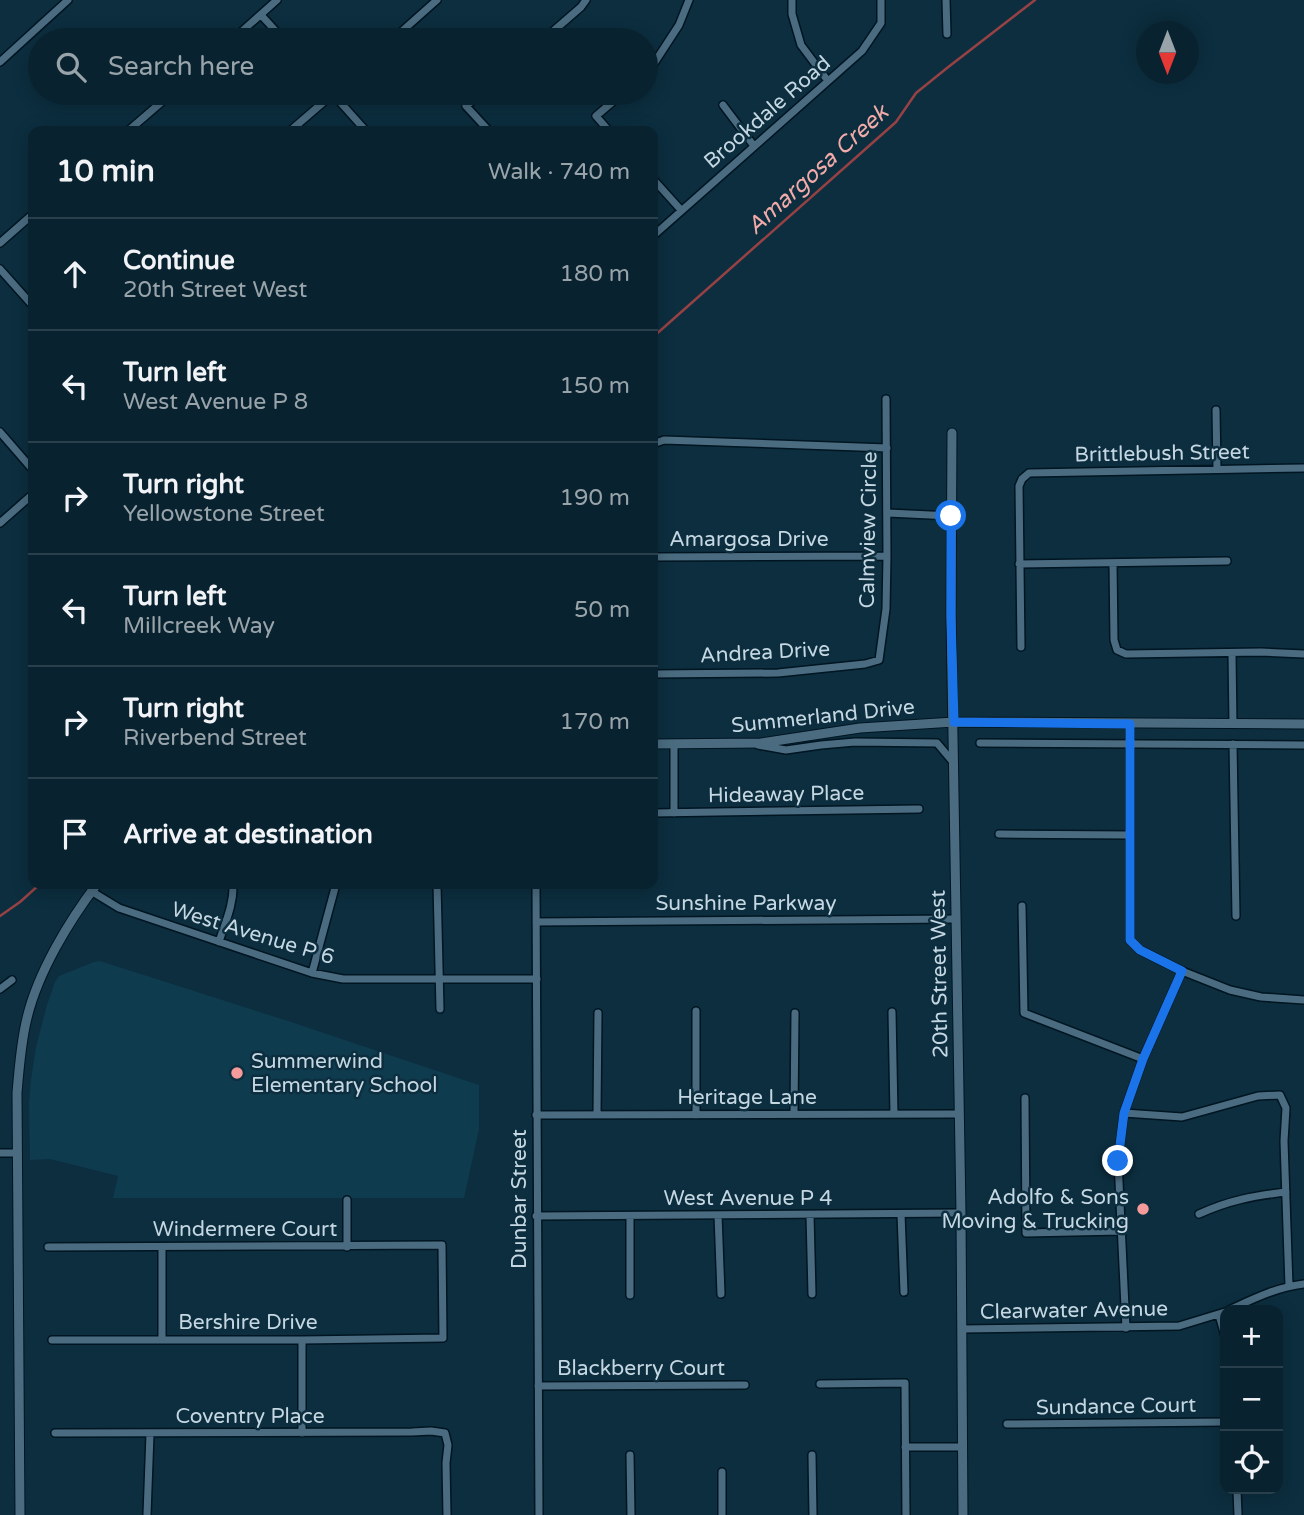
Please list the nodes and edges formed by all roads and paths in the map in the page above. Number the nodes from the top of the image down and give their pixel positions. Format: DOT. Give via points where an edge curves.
graph roads {
  1 [pos="68,0"];
  2 [pos="277,0"];
  3 [pos="437,0"];
  4 [pos="586,0"];
  5 [pos="689,0"];
  6 [pos="792,0"];
  7 [pos="881,0"];
  8 [pos="946,0"];
  9 [pos="261,15"];
  10 [pos="37,28"];
  11 [pos="246,28"];
  12 [pos="273,28"];
  13 [pos="406,28"];
  14 [pos="557,28"];
  15 [pos="947,34"];
  16 [pos="28,36"];
  17 [pos="658,57"];
  18 [pos="0,62"];
  19 [pos="828,82"];
  20 [pos="158,105"];
  21 [pos="319,105"];
  22 [pos="343,105"];
  23 [pos="467,105"];
  24 [pos="609,105"];
  25 [pos="723,105"];
  26 [pos="134,126"];
  27 [pos="296,126"];
  28 [pos="362,126"];
  29 [pos="484,126"];
  30 [pos="605,126"];
  31 [pos="754,146"];
  32 [pos="658,185"];
  33 [pos="681,210"];
  34 [pos="28,218"];
  35 [pos="658,231"];
  36 [pos="0,243"];
  37 [pos="0,269"];
  38 [pos="28,300"];
  39 [pos="886,399"];
  40 [pos="1216,410"];
  41 [pos="0,432"];
  42 [pos="952,433"];
  43 [pos="658,442"];
  44 [pos="887,448"];
  45 [pos="28,464"];
  46 [pos="1304,468"];
  47 [pos="1217,469"];
  48 [pos="28,498"];
  49 [pos="888,513"];
  50 [pos="951,516"];
  51 [pos="0,523"];
  52 [pos="887,556"];
  53 [pos="658,557"];
  54 [pos="1227,561"];
  55 [pos="1113,563"];
  56 [pos="1020,564"];
  57 [pos="1021,647"];
  58 [pos="1232,654"];
  59 [pos="1304,654"];
  60 [pos="879,660"];
  61 [pos="658,674"];
  62 [pos="954,722"];
  63 [pos="1130,724"];
  64 [pos="1233,724"];
  65 [pos="1304,724"];
  66 [pos="750,743"];
  67 [pos="980,743"];
  68 [pos="1130,743"];
  69 [pos="658,744"];
  70 [pos="674,744"];
  71 [pos="1233,744"];
  72 [pos="1304,745"];
  73 [pos="954,763"];
  74 [pos="919,809"];
  75 [pos="658,813"];
  76 [pos="674,813"];
  77 [pos="999,834"];
  78 [pos="1130,835"];
  79 [pos="93,889"];
  80 [pos="95,889"];
  81 [pos="233,889"];
  82 [pos="336,889"];
  83 [pos="437,889"];
  84 [pos="536,889"];
  85 [pos="1022,906"];
  86 [pos="1236,916"];
  87 [pos="956,919"];
  88 [pos="536,922"];
  89 [pos="219,942"];
  90 [pos="1182,971"];
  91 [pos="312,973"];
  92 [pos="12,979"];
  93 [pos="439,979"];
  94 [pos="537,979"];
  95 [pos="0,989"];
  96 [pos="1304,1000"];
  97 [pos="440,1009"];
  98 [pos="696,1011"];
  99 [pos="892,1012"];
  100 [pos="598,1013"];
  101 [pos="795,1013"];
  102 [pos="1143,1059"];
  103 [pos="1025,1098"];
  104 [pos="1124,1113"];
  105 [pos="794,1114"];
  106 [pos="894,1114"];
  107 [pos="958,1114"];
  108 [pos="536,1115"];
  109 [pos="597,1115"];
  110 [pos="696,1115"];
  111 [pos="0,1153"];
  112 [pos="17,1153"];
  113 [pos="1286,1192"];
  114 [pos="347,1200"];
  115 [pos="961,1213"];
  116 [pos="1199,1213"];
  117 [pos="718,1214"];
  118 [pos="901,1214"];
  119 [pos="810,1215"];
  120 [pos="536,1216"];
  121 [pos="630,1217"];
  122 [pos="1121,1231"];
  123 [pos="48,1247"];
  124 [pos="162,1247"];
  125 [pos="347,1247"];
  126 [pos="1304,1284"];
  127 [pos="1289,1286"];
  128 [pos="904,1292"];
  129 [pos="721,1294"];
  130 [pos="813,1294"];
  131 [pos="631,1295"];
  132 [pos="1239,1305"];
  133 [pos="1220,1313"];
  134 [pos="1126,1328"];
  135 [pos="962,1329"];
  136 [pos="443,1338"];
  137 [pos="162,1339"];
  138 [pos="52,1340"];
  139 [pos="302,1340"];
  140 [pos="820,1384"];
  141 [pos="745,1385"];
  142 [pos="538,1386"];
  143 [pos="1220,1422"];
  144 [pos="1007,1424"];
  145 [pos="55,1433"];
  146 [pos="302,1433"];
  147 [pos="150,1434"];
  148 [pos="905,1447"];
  149 [pos="962,1447"];
  150 [pos="630,1455"];
  151 [pos="812,1455"];
  152 [pos="722,1472"];
  153 [pos="1237,1494"];
  154 [pos="20,1515"];
  155 [pos="147,1515"];
  156 [pos="447,1515"];
  157 [pos="539,1515"];
  158 [pos="631,1515"];
  159 [pos="722,1515"];
  160 [pos="813,1515"];
  161 [pos="906,1515"];
  162 [pos="963,1515"];
  163 [pos="1238,1515"];
  1 -- 10 [label="street"];
  2 -- 9 [label="street"];
  3 -- 13 [label="street"];
  4 -- 14 [label="street"];
  5 -- 17 [label="street"];
  6 -- 19 [label="street" via="801,45"];
  7 -- 19 [label="street, Brookdale Road" via="881,23 862,51"];
  8 -- 15 [label="street"];
  9 -- 11 [label="street"];
  9 -- 12 [label="street"];
  16 -- 18 [label="street"];
  19 -- 31 [label="street, Brookdale Road"];
  20 -- 26 [label="street"];
  21 -- 27 [label="street"];
  22 -- 28 [label="street"];
  23 -- 29 [label="street"];
  24 -- 30 [label="street" via="596,116"];
  25 -- 31 [label="street"];
  31 -- 33 [label="street, Brookdale Road"];
  32 -- 33 [label="street"];
  33 -- 35 [label="street, Brookdale Road"];
  34 -- 36 [label="street"];
  37 -- 38 [label="street"];
  39 -- 44 [label="street, Calmview Circle"];
  40 -- 47 [label="street"];
  41 -- 45 [label="street"];
  42 -- 50 [label="street, 20th Street West"];
  43 -- 44 [label="street"];
  44 -- 49 [label="street, Calmview Circle"];
  46 -- 47 [label="street, Brittlebush Street"];
  47 -- 56 [label="street, Brittlebush Street" via="1029,473 1019,486"];
  48 -- 51 [label="street"];
  49 -- 50 [label="street"];
  49 -- 52 [label="street, Calmview Circle"];
  50 -- 62 [label="street, 20th Street West"];
  52 -- 53 [label="street, Amargosa Drive"];
  52 -- 60 [label="street, Calmview Circle"];
  54 -- 55 [label="street"];
  55 -- 56 [label="street"];
  55 -- 58 [label="street" via="1117,650 1126,654"];
  56 -- 57 [label="street"];
  58 -- 59 [label="street"];
  58 -- 64 [label="street"];
  60 -- 61 [label="street, Andrea Drive" via="778,673"];
  62 -- 63 [label="street, Summerland Drive"];
  62 -- 66 [label="street, Summerland Drive" via="860,727"];
  62 -- 73 [label="street, 20th Street West"];
  63 -- 64 [label="street, Summerland Drive"];
  63 -- 68 [label="street"];
  64 -- 65 [label="street, Summerland Drive"];
  66 -- 70 [label="street, Summerland Drive"];
  66 -- 73 [label="street" via="786,750 855,742 937,743"];
  67 -- 68 [label="street"];
  68 -- 71 [label="street"];
  68 -- 78 [label="street"];
  69 -- 70 [label="street, Summerland Drive"];
  70 -- 76 [label="street"];
  71 -- 72 [label="street"];
  71 -- 86 [label="street"];
  73 -- 87 [label="street, 20th Street West"];
  74 -- 76 [label="street, Hideaway Place"];
  75 -- 76 [label="street, Hideaway Place"];
  77 -- 78 [label="street"];
  78 -- 90 [label="street" via="1130,940"];
  79 -- 112 [label="street" via="38,985 28,1016 17,1093"];
  80 -- 89 [label="street, West Avenue P 6" via="119,908"];
  81 -- 89 [label="street"];
  82 -- 91 [label="street"];
  83 -- 93 [label="street"];
  84 -- 88 [label="street, Dunbar Street"];
  85 -- 102 [label="street" via="1024,1013"];
  87 -- 88 [label="street, Sunshine Parkway"];
  87 -- 107 [label="street, 20th Street West"];
  88 -- 94 [label="street, Dunbar Street"];
  89 -- 91 [label="street, West Avenue P 6"];
  90 -- 96 [label="street" via="1230,990"];
  90 -- 102 [label="street"];
  91 -- 93 [label="street, West Avenue P 6" via="343,979"];
  92 -- 95 [label="street"];
  93 -- 94 [label="street, West Avenue P 6"];
  93 -- 97 [label="street"];
  94 -- 108 [label="street, Dunbar Street"];
  98 -- 110 [label="street"];
  99 -- 106 [label="street"];
  100 -- 109 [label="street"];
  101 -- 105 [label="street"];
  102 -- 104 [label="street"];
  103 -- 122 [label="street" via="1026,1233"];
  104 -- 113 [label="street" via="1182,1117 1258,1096 1280,1095 1286,1108"];
  104 -- 122 [label="street" via="1118,1161"];
  105 -- 106 [label="street, Heritage Lane"];
  105 -- 110 [label="street, Heritage Lane"];
  106 -- 107 [label="street, Heritage Lane"];
  107 -- 115 [label="street, 20th Street West"];
  108 -- 109 [label="street, Heritage Lane"];
  108 -- 120 [label="street, Dunbar Street"];
  109 -- 110 [label="street, Heritage Lane"];
  111 -- 112 [label="street"];
  112 -- 154 [label="street"];
  113 -- 116 [label="street" via="1245,1197"];
  113 -- 127 [label="street"];
  114 -- 125 [label="street"];
  115 -- 118 [label="street, West Avenue P 4"];
  115 -- 135 [label="street, 20th Street West"];
  117 -- 119 [label="street, West Avenue P 4"];
  117 -- 121 [label="street, West Avenue P 4"];
  117 -- 129 [label="street"];
  118 -- 119 [label="street, West Avenue P 4"];
  118 -- 128 [label="street"];
  119 -- 130 [label="street"];
  120 -- 121 [label="street, West Avenue P 4"];
  120 -- 142 [label="street, Dunbar Street"];
  121 -- 131 [label="street"];
  122 -- 134 [label="street"];
  123 -- 124 [label="street, Windermere Court"];
  124 -- 125 [label="street, Windermere Court"];
  124 -- 137 [label="street"];
  125 -- 136 [label="street, Windermere Court" via="442,1245"];
  126 -- 127 [label="street, Clearwater Avenue"];
  127 -- 132 [label="street, Clearwater Avenue"];
  133 -- 134 [label="street, Clearwater Avenue" via="1179,1326"];
  134 -- 135 [label="street, Clearwater Avenue"];
  135 -- 149 [label="street, 20th Street West"];
  136 -- 139 [label="street, Bershire Drive"];
  137 -- 138 [label="street, Bershire Drive"];
  137 -- 139 [label="street, Bershire Drive"];
  139 -- 146 [label="street"];
  140 -- 148 [label="street" via="905,1383"];
  141 -- 142 [label="street, Blackberry Court"];
  142 -- 157 [label="street, Dunbar Street"];
  143 -- 144 [label="street, Sundance Court"];
  145 -- 147 [label="street, Coventry Place"];
  146 -- 147 [label="street, Coventry Place"];
  146 -- 156 [label="street, Coventry Place" via="445,1433 449,1445"];
  147 -- 155 [label="street"];
  148 -- 149 [label="street"];
  148 -- 161 [label="street"];
  149 -- 162 [label="street, 20th Street West"];
  150 -- 158 [label="street"];
  151 -- 160 [label="street"];
  152 -- 159 [label="street"];
  153 -- 163 [label="street"];
}
